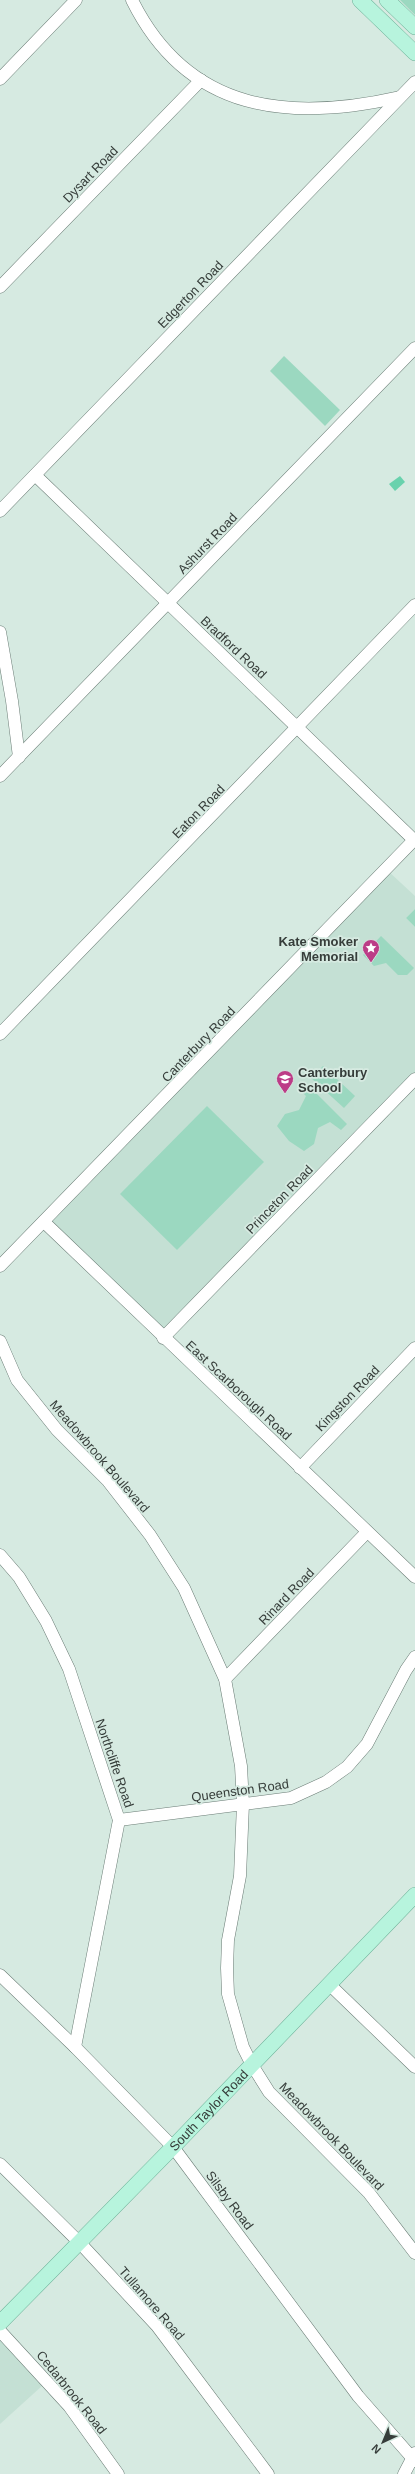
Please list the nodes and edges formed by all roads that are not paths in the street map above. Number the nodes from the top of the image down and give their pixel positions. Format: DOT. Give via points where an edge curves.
graph roads {
  1 [pos="76,0"];
  2 [pos="132,0"];
  3 [pos="360,0"];
  4 [pos="387,0"];
  5 [pos="415,27"];
  6 [pos="415,53"];
  7 [pos="0,79"];
  8 [pos="201,80"];
  9 [pos="415,82"];
  10 [pos="400,97"];
  11 [pos="0,287"];
  12 [pos="415,348"];
  13 [pos="35,475"];
  14 [pos="0,511"];
  15 [pos="168,604"];
  16 [pos="415,605"];
  17 [pos="0,632"];
  18 [pos="298,728"];
  19 [pos="18,757"];
  20 [pos="0,776"];
  21 [pos="414,840"];
  22 [pos="0,1034"];
  23 [pos="415,1079"];
  24 [pos="44,1222"];
  25 [pos="0,1266"];
  26 [pos="163,1338"];
  27 [pos="0,1341"];
  28 [pos="415,1348"];
  29 [pos="300,1468"];
  30 [pos="367,1532"];
  31 [pos="0,1555"];
  32 [pos="415,1578"];
  33 [pos="415,1657"];
  34 [pos="225,1679"];
  35 [pos="243,1804"];
  36 [pos="119,1820"];
  37 [pos="415,1895"];
  38 [pos="0,1975"];
  39 [pos="329,1984"];
  40 [pos="74,2047"];
  41 [pos="252,2065"];
  42 [pos="415,2067"];
  43 [pos="173,2148"];
  44 [pos="0,2164"];
  45 [pos="80,2243"];
  46 [pos="415,2253"];
  47 [pos="0,2323"];
  48 [pos="0,2331"];
  49 [pos="414,2457"];
  50 [pos="118,2474"];
  51 [pos="268,2474"];
  52 [pos="404,2474"];
  1 -- 7 [label="street"];
  2 -- 8 [label="street" via="150,32 163,48"];
  3 -- 6 [label="main road"];
  4 -- 5 [label="main road"];
  8 -- 10 [label="street" via="248,102 290,110 347,108"];
  8 -- 11 [label="street, Dysart Road"];
  9 -- 10 [label="street, Edgerton Road"];
  10 -- 13 [label="street, Edgerton Road"];
  12 -- 15 [label="street, Ashurst Road"];
  13 -- 14 [label="street, Edgerton Road"];
  13 -- 15 [label="street, Bradford Road"];
  15 -- 18 [label="street, Bradford Road"];
  15 -- 19 [label="street, Ashurst Road"];
  16 -- 18 [label="street, Eaton Road"];
  17 -- 19 [label="street" via="12,701"];
  18 -- 21 [label="street, Bradford Road"];
  18 -- 22 [label="street, Eaton Road"];
  19 -- 20 [label="street"];
  21 -- 24 [label="street, Canterbury Road"];
  23 -- 26 [label="street, Princeton Road"];
  24 -- 25 [label="street, Canterbury Road"];
  24 -- 26 [label="street, East Scarborough Road"];
  26 -- 29 [label="street, East Scarborough Road"];
  27 -- 34 [label="street, Meadowbrook Boulevard" via="17,1380 57,1430 108,1481 150,1535 184,1588"];
  28 -- 29 [label="street, Kingston Road"];
  29 -- 30 [label="street, East Scarborough Road"];
  30 -- 32 [label="street, East Scarborough Road"];
  30 -- 34 [label="street, Rinard Road"];
  31 -- 36 [label="street, Northcliffe Road" via="20,1576 46,1621 69,1669"];
  33 -- 35 [label="street, Queenston Road" via="367,1744 347,1767 326,1782 291,1798"];
  34 -- 35 [label="street, Meadowbrook Boulevard" via="240,1766"];
  35 -- 36 [label="street, Queenston Road"];
  35 -- 41 [label="street, Meadowbrook Boulevard" via="240,1876 228,1940 227,1968 233,2015"];
  36 -- 40 [label="street, Northcliffe Road"];
  37 -- 39 [label="main road, South Taylor Road"];
  38 -- 40 [label="street, Silsby Road"];
  39 -- 41 [label="main road, South Taylor Road"];
  39 -- 42 [label="street"];
  40 -- 43 [label="street, Silsby Road"];
  41 -- 43 [label="main road, South Taylor Road"];
  41 -- 46 [label="street, Meadowbrook Boulevard" via="282,2106 369,2193"];
  43 -- 45 [label="main road, South Taylor Road"];
  43 -- 49 [label="street, Silsby Road" via="358,2396"];
  44 -- 45 [label="street, Tullamore Road"];
  45 -- 47 [label="main road, South Taylor Road"];
  45 -- 51 [label="street, Tullamore Road" via="157,2326"];
  48 -- 50 [label="street, Cedarbrook Road" via="69,2406"];
  49 -- 52 [label="street"];
}
